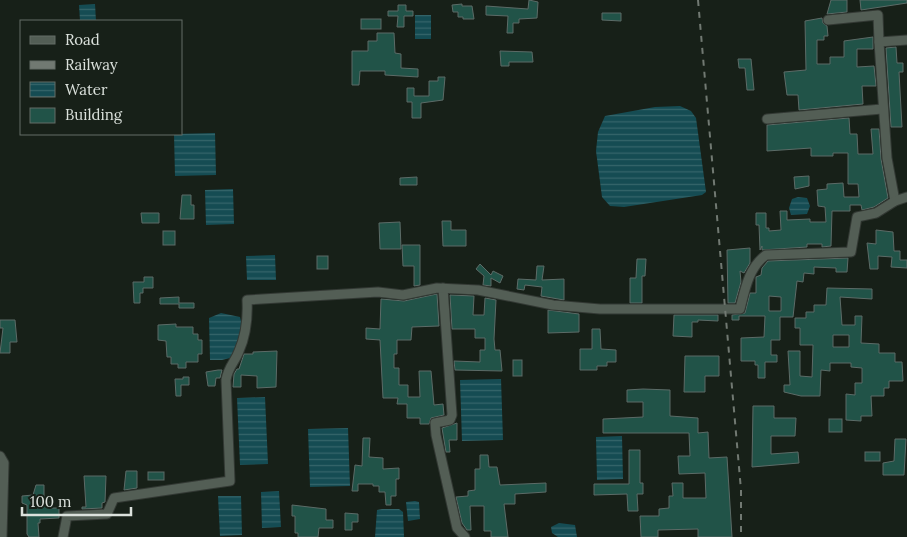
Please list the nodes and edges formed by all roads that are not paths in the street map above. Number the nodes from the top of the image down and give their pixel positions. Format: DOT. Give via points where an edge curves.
graph roads {
  1 [pos="828,20"];
  2 [pos="907,40"];
  3 [pos="879,42"];
  4 [pos="882,109"];
  5 [pos="767,119"];
  6 [pos="907,197"];
  7 [pos="895,200"];
  8 [pos="443,288"];
  9 [pos="0,456"];
  10 [pos="2,537"];
  11 [pos="63,537"];
  12 [pos="465,537"];
  1 -- 3 [label="street" via="878,15"];
  2 -- 3 [label="street"];
  3 -- 4 [label="street"];
  4 -- 5 [label="street"];
  4 -- 7 [label="street"];
  6 -- 7 [label="street"];
  7 -- 8 [label="street" via="876,213 857,216 851,252 766,255 758,261 747,281 740,309 610,309 552,305 478,290"];
  8 -- 11 [label="street" via="403,295 378,292 247,300 248,320 238,354 228,367 226,380 230,481 114,498 106,514 67,516"];
  8 -- 12 [label="street" via="452,415 450,420 435,422 436,435 457,528"];
  9 -- 10 [label="street" via="4,463"];
}
